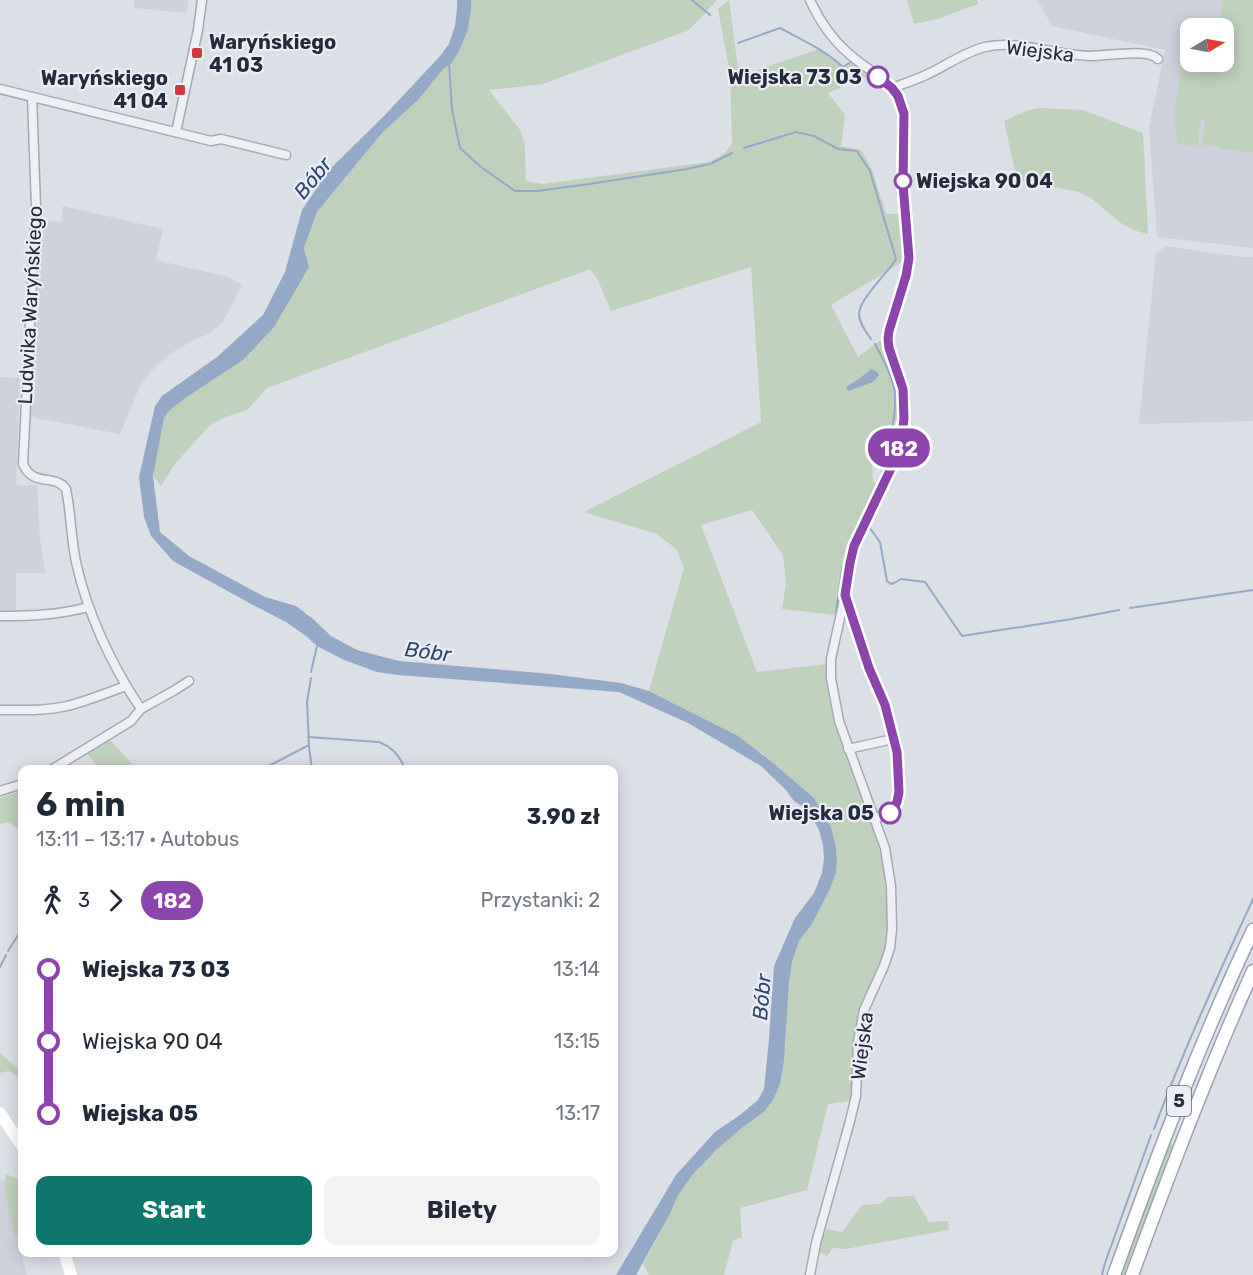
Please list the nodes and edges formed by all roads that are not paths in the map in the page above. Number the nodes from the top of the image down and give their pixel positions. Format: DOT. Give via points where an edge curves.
graph roads {
  1 [pos="202,0"];
  2 [pos="810,0"];
  3 [pos="1158,59"];
  4 [pos="892,88"];
  5 [pos="0,89"];
  6 [pos="32,97"];
  7 [pos="176,132"];
  8 [pos="286,155"];
  9 [pos="845,595"];
  10 [pos="88,607"];
  11 [pos="0,616"];
  12 [pos="189,681"];
  13 [pos="126,686"];
  14 [pos="141,709"];
  15 [pos="0,710"];
  16 [pos="893,739"];
  17 [pos="848,749"];
  18 [pos="59,765"];
  19 [pos="18,785"];
  20 [pos="0,791"];
  21 [pos="874,819"];
  22 [pos="1253,930"];
  23 [pos="1253,971"];
  24 [pos="0,1113"];
  25 [pos="18,1140"];
  26 [pos="66,1257"];
  27 [pos="71,1275"];
  28 [pos="810,1275"];
  29 [pos="1114,1275"];
  30 [pos="1132,1275"];
  1 -- 7 [label="street"];
  2 -- 4 [label="street, Wiejska" via="830,34"];
  3 -- 4 [label="street, Wiejska" via="1141,54 1086,56 993,46"];
  4 -- 9 [label="street, Wiejska" via="904,114 903,184 909,258 888,339 903,389 904,419 895,460 854,546"];
  5 -- 6 [label="street"];
  6 -- 7 [label="street"];
  6 -- 10 [label="street, Ludwika Waryńskiego" via="36,206 22,459 32,476 64,485 76,562"];
  7 -- 8 [label="street"];
  9 -- 16 [label="street, Wiejska" via="885,705"];
  9 -- 17 [label="street, Wiejska" via="831,659 831,678 838,721"];
  10 -- 11 [label="street" via="56,614"];
  10 -- 13 [label="street"];
  12 -- 14 [label="street"];
  13 -- 14 [label="street"];
  13 -- 15 [label="street" via="66,706"];
  14 -- 18 [label="street" via="131,721"];
  16 -- 17 [label="street"];
  16 -- 21 [label="street, Wiejska" via="897,752 897,802 890,813"];
  17 -- 21 [label="street, Wiejska"];
  19 -- 20 [label="street"];
  21 -- 28 [label="street, Wiejska" via="885,848 891,886 890,948 864,1010 858,1042 856,1096"];
  22 -- 29 [label="main road, 5" via="1173,1115"];
  23 -- 30 [label="main road, 5" via="1186,1129"];
  24 -- 25 [label="main road"];
  26 -- 27 [label="main road"];
}
